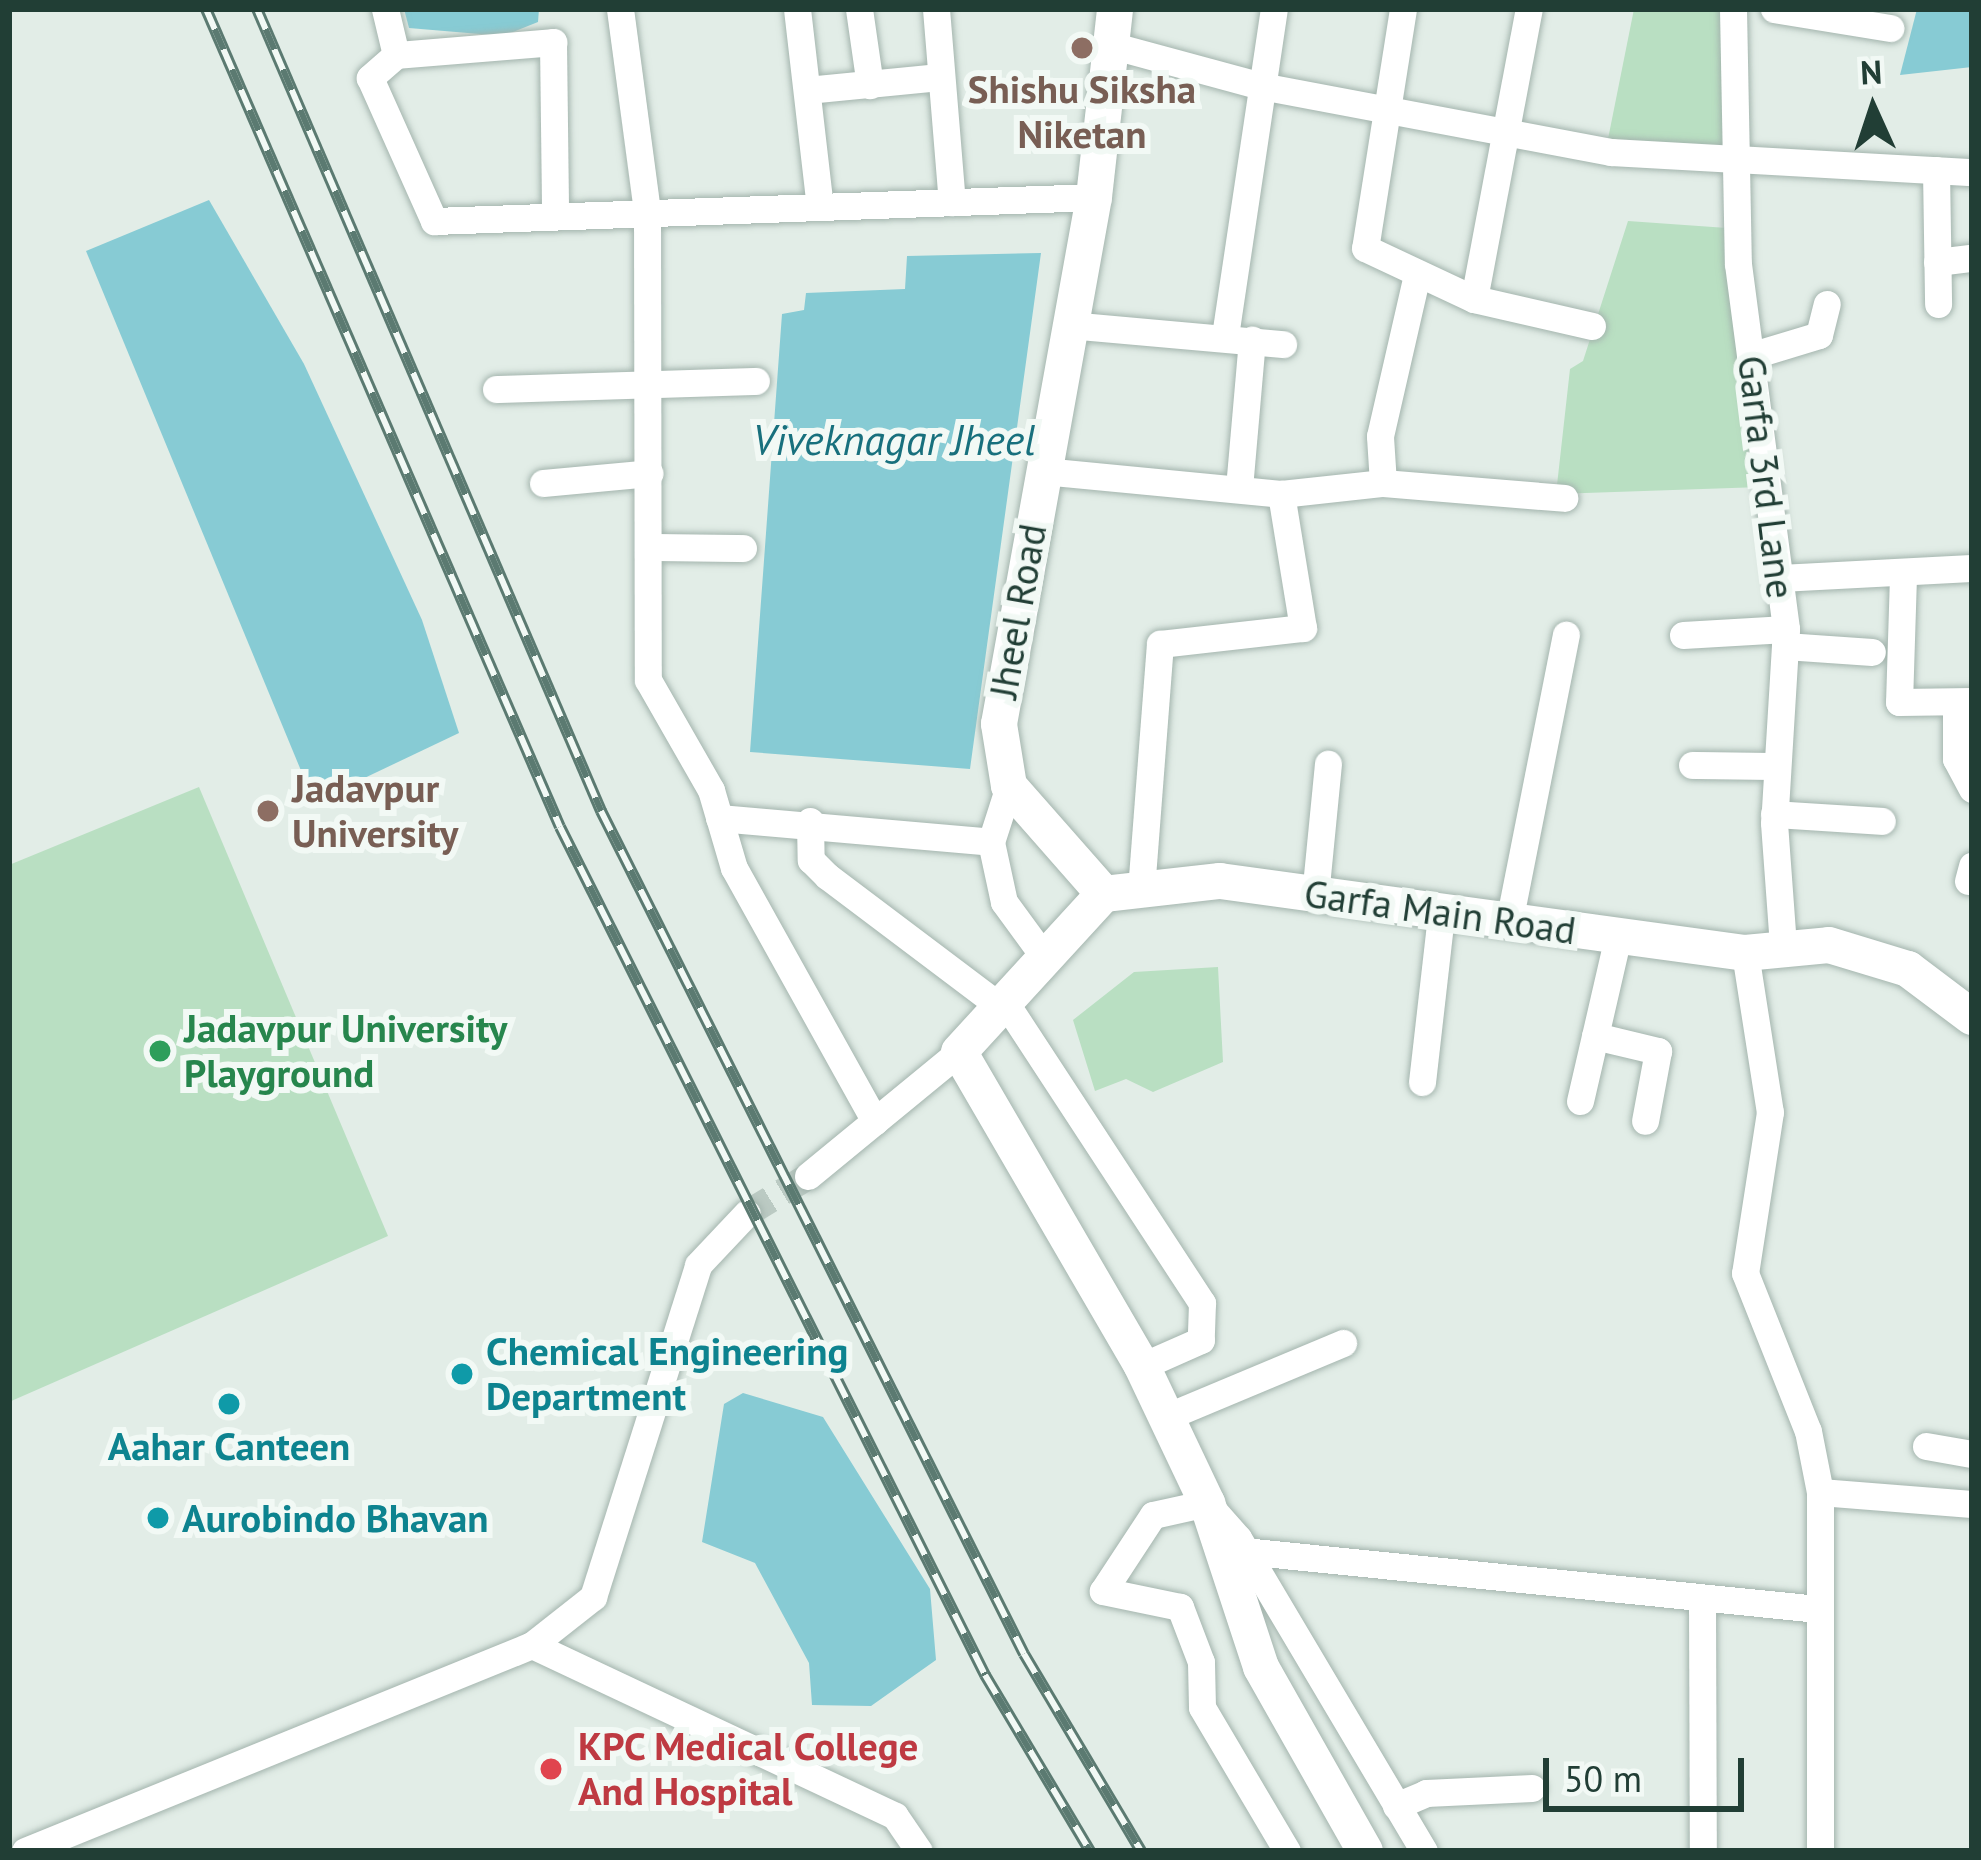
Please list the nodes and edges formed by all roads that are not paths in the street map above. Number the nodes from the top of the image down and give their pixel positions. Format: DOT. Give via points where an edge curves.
graph roads {
  1 [pos="385,9"];
  2 [pos="620,9"];
  3 [pos="797,9"];
  4 [pos="859,9"];
  5 [pos="936,9"];
  6 [pos="1115,9"];
  7 [pos="1274,9"];
  8 [pos="1403,9"];
  9 [pos="1529,9"];
  10 [pos="1733,9"];
  11 [pos="1774,9"];
  12 [pos="1890,28"];
  13 [pos="1114,46"];
  14 [pos="396,55"];
  15 [pos="939,77"];
  16 [pos="870,86"];
  17 [pos="1261,86"];
  18 [pos="806,90"];
  19 [pos="1383,109"];
  20 [pos="1508,137"];
  21 [pos="1735,154"];
  22 [pos="1936,170"];
  23 [pos="1972,172"];
  24 [pos="1094,196"];
  25 [pos="952,202"];
  26 [pos="820,206"];
  27 [pos="647,211"];
  28 [pos="555,215"];
  29 [pos="1972,258"];
  30 [pos="1937,262"];
  31 [pos="1417,274"];
  32 [pos="1474,299"];
  33 [pos="1827,304"];
  34 [pos="1938,304"];
  35 [pos="1068,326"];
  36 [pos="1592,326"];
  37 [pos="1238,338"];
  38 [pos="1283,344"];
  39 [pos="1750,356"];
  40 [pos="756,381"];
  41 [pos="652,385"];
  42 [pos="496,389"];
  43 [pos="1042,471"];
  44 [pos="650,473"];
  45 [pos="543,483"];
  46 [pos="1383,483"];
  47 [pos="1239,488"];
  48 [pos="1281,494"];
  49 [pos="1564,498"];
  50 [pos="648,547"];
  51 [pos="742,548"];
  52 [pos="1972,568"];
  53 [pos="1903,576"];
  54 [pos="1779,578"];
  55 [pos="1566,635"];
  56 [pos="1683,635"];
  57 [pos="1785,638"];
  58 [pos="1872,652"];
  59 [pos="1964,702"];
  60 [pos="1328,764"];
  61 [pos="1692,765"];
  62 [pos="1777,766"];
  63 [pos="1009,786"];
  64 [pos="1972,789"];
  65 [pos="1774,814"];
  66 [pos="719,818"];
  67 [pos="810,821"];
  68 [pos="1882,821"];
  69 [pos="991,842"];
  70 [pos="1141,890"];
  71 [pos="1104,893"];
  72 [pos="1316,896"];
  73 [pos="1441,914"];
  74 [pos="1509,922"];
  75 [pos="1618,936"];
  76 [pos="1783,945"];
  77 [pos="1745,953"];
  78 [pos="1045,958"];
  79 [pos="1003,1004"];
  80 [pos="1972,1017"];
  81 [pos="1595,1036"];
  82 [pos="959,1052"];
  83 [pos="1422,1082"];
  84 [pos="1580,1101"];
  85 [pos="1645,1120"];
  86 [pos="875,1121"];
  87 [pos="808,1177"];
  88 [pos="747,1214"];
  89 [pos="1343,1343"];
  90 [pos="1142,1366"];
  91 [pos="1166,1417"];
  92 [pos="1926,1446"];
  93 [pos="1972,1454"];
  94 [pos="1820,1492"];
  95 [pos="1207,1503"];
  96 [pos="1972,1504"];
  97 [pos="1244,1551"];
  98 [pos="1702,1604"];
  99 [pos="1818,1609"];
  100 [pos="532,1645"];
  101 [pos="1532,1788"];
  102 [pos="1396,1806"];
  103 [pos="26,1851"];
  104 [pos="919,1851"];
  105 [pos="1287,1851"];
  106 [pos="1365,1851"];
  107 [pos="1424,1851"];
  108 [pos="1702,1851"];
  109 [pos="1820,1851"];
  1 -- 14 [label="street"];
  2 -- 27 [label="street"];
  3 -- 18 [label="street"];
  4 -- 16 [label="street"];
  5 -- 15 [label="street"];
  6 -- 13 [label="main road, Jheel Road"];
  7 -- 17 [label="street"];
  8 -- 19 [label="street"];
  9 -- 20 [label="street"];
  10 -- 21 [label="street, Garfa 3rd Lane"];
  11 -- 12 [label="street"];
  13 -- 17 [label="street"];
  13 -- 24 [label="main road, Jheel Road"];
  14 -- 28 [label="street" via="370,78 434,221"];
  14 -- 28 [label="street" via="553,42"];
  15 -- 16 [label="street"];
  15 -- 25 [label="street"];
  16 -- 18 [label="street"];
  17 -- 19 [label="street"];
  17 -- 37 [label="street"];
  18 -- 26 [label="street"];
  19 -- 20 [label="street"];
  19 -- 31 [label="street" via="1365,248"];
  20 -- 21 [label="street" via="1719,165"];
  20 -- 32 [label="street"];
  21 -- 22 [label="street"];
  21 -- 39 [label="street, Garfa 3rd Lane"];
  22 -- 23 [label="street"];
  22 -- 30 [label="street"];
  24 -- 25 [label="street"];
  24 -- 35 [label="main road, Jheel Road"];
  25 -- 26 [label="street"];
  26 -- 27 [label="street"];
  27 -- 28 [label="street"];
  27 -- 41 [label="street"];
  29 -- 30 [label="street"];
  30 -- 34 [label="street"];
  31 -- 32 [label="street"];
  31 -- 46 [label="street" via="1380,436"];
  32 -- 36 [label="street"];
  33 -- 39 [label="street" via="1819,334"];
  35 -- 37 [label="street"];
  35 -- 43 [label="main road, Jheel Road"];
  37 -- 38 [label="street"];
  37 -- 47 [label="street"];
  39 -- 54 [label="street, Garfa 3rd Lane"];
  40 -- 41 [label="street"];
  41 -- 42 [label="street"];
  41 -- 44 [label="street"];
  43 -- 47 [label="street"];
  43 -- 63 [label="main road, Jheel Road" via="1001,699"];
  44 -- 45 [label="street"];
  44 -- 50 [label="street"];
  46 -- 48 [label="street"];
  46 -- 49 [label="street"];
  47 -- 48 [label="street"];
  48 -- 70 [label="street" via="1303,628 1160,644"];
  50 -- 51 [label="street"];
  50 -- 66 [label="street" via="648,680"];
  52 -- 53 [label="street"];
  53 -- 54 [label="street"];
  53 -- 59 [label="street" via="1900,702"];
  54 -- 57 [label="street, Garfa 3rd Lane"];
  55 -- 74 [label="street"];
  56 -- 57 [label="street"];
  57 -- 58 [label="street"];
  57 -- 62 [label="street, Garfa 3rd Lane"];
  59 -- 64 [label="street" via="1956,759"];
  60 -- 72 [label="street"];
  61 -- 62 [label="street"];
  62 -- 65 [label="street, Garfa 3rd Lane"];
  63 -- 69 [label="street"];
  63 -- 71 [label="main road"];
  65 -- 68 [label="street"];
  65 -- 76 [label="street, Garfa 3rd Lane"];
  66 -- 67 [label="street"];
  66 -- 86 [label="street" via="734,868"];
  67 -- 69 [label="street"];
  67 -- 79 [label="street" via="812,860 827,876"];
  69 -- 78 [label="street" via="1004,902"];
  70 -- 71 [label="main road, Garfa Main Road"];
  70 -- 72 [label="main road, Garfa Main Road" via="1220,881"];
  71 -- 78 [label="main road"];
  72 -- 73 [label="main road, Garfa Main Road"];
  73 -- 74 [label="main road, Garfa Main Road"];
  73 -- 83 [label="street"];
  74 -- 75 [label="main road, Garfa Main Road"];
  75 -- 77 [label="main road, Garfa Main Road"];
  75 -- 81 [label="street"];
  76 -- 77 [label="main road, Garfa Main Road"];
  76 -- 80 [label="main road, Garfa Main Road" via="1829,945 1909,969"];
  77 -- 94 [label="street" via="1770,1112 1745,1273 1808,1431"];
  78 -- 79 [label="main road"];
  79 -- 82 [label="main road"];
  79 -- 90 [label="street" via="1202,1303 1201,1340"];
  81 -- 84 [label="street"];
  81 -- 85 [label="street" via="1658,1051"];
  82 -- 86 [label="street"];
  82 -- 90 [label="main road"];
  86 -- 87 [label="street"];
  88 -- 100 [label="street" via="698,1265 608,1573"];
  89 -- 91 [label="street"];
  90 -- 91 [label="main road"];
  91 -- 95 [label="main road"];
  92 -- 93 [label="street"];
  94 -- 96 [label="street"];
  94 -- 99 [label="street"];
  95 -- 97 [label="street"];
  95 -- 105 [label="street" via="1153,1515 1103,1591 1180,1607 1201,1662 1202,1707"];
  95 -- 106 [label="main road" via="1261,1667"];
  97 -- 98 [label="street" via="1389,1557"];
  97 -- 102 [label="street"];
  98 -- 99 [label="street"];
  98 -- 108 [label="street"];
  99 -- 109 [label="street"];
  100 -- 103 [label="street"];
  100 -- 104 [label="street" via="895,1816"];
  101 -- 102 [label="street" via="1426,1793"];
  102 -- 107 [label="street"];
}
